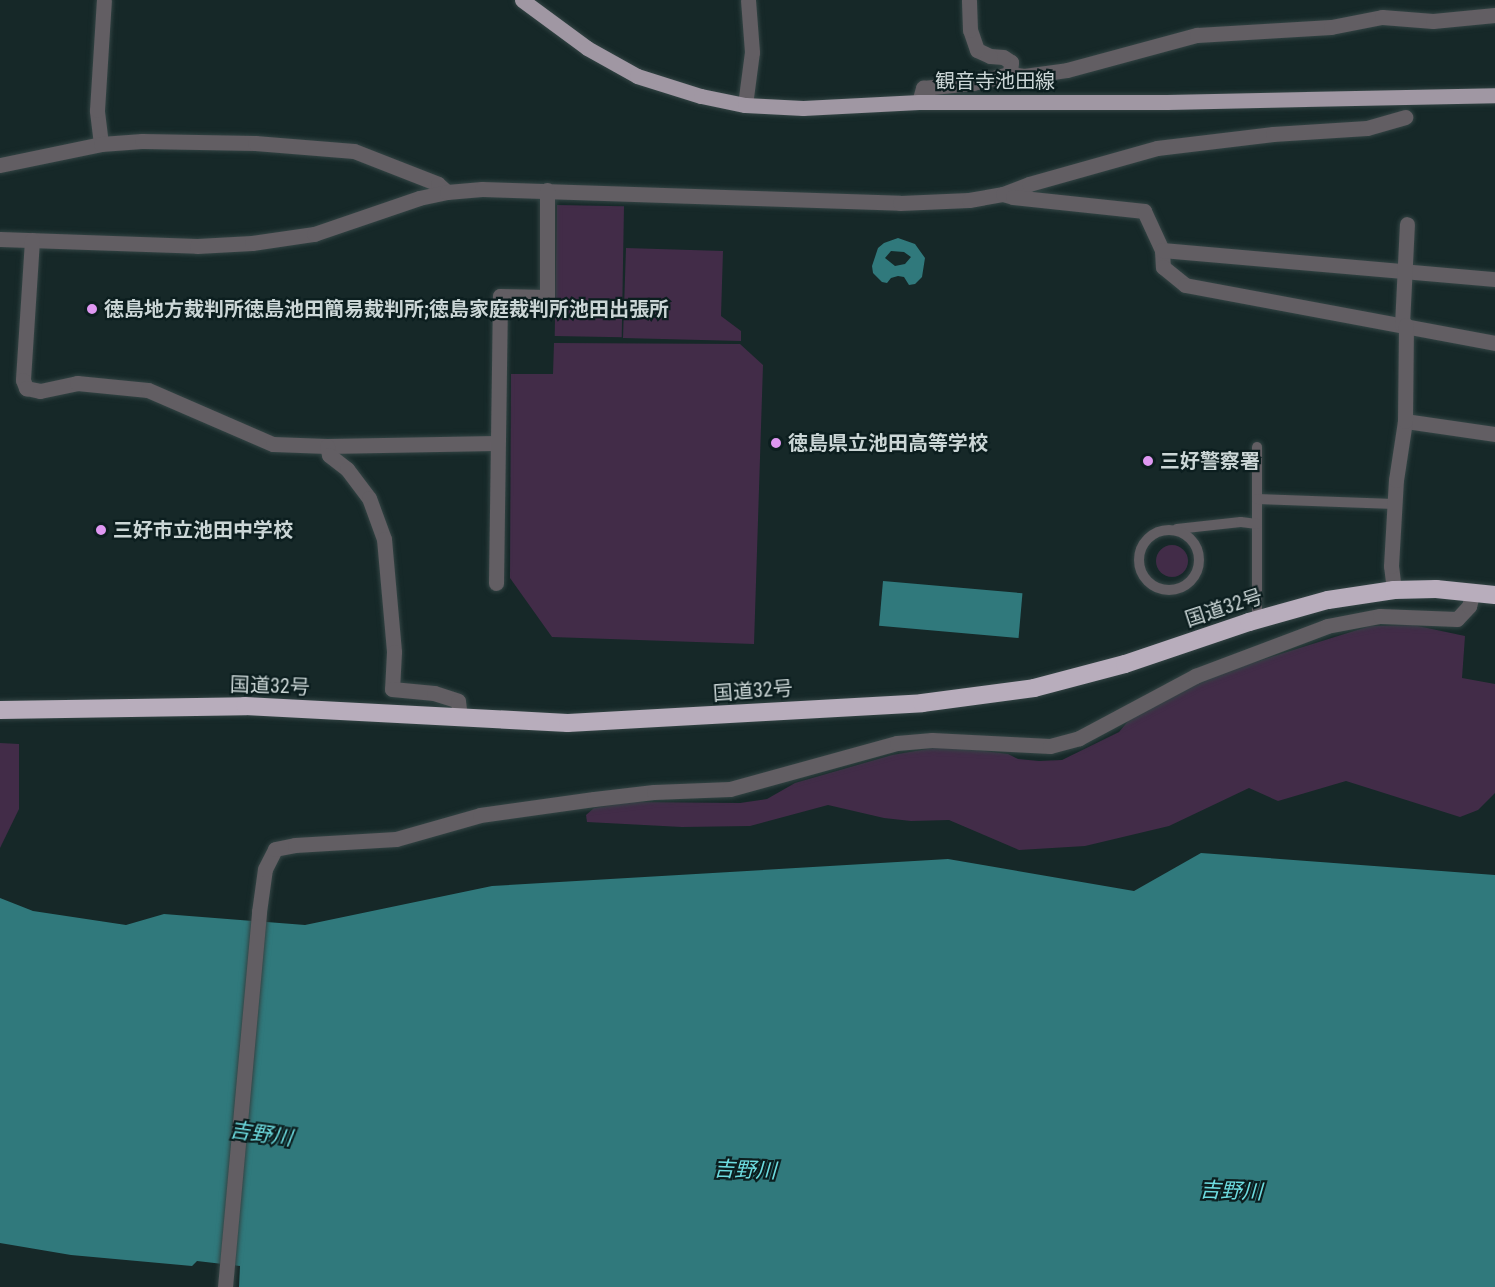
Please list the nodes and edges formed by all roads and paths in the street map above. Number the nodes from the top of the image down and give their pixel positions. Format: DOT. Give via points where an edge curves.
graph roads {
  1 [pos="104,0"];
  2 [pos="522,0"];
  3 [pos="747,0"];
  4 [pos="969,0"];
  5 [pos="1495,15"];
  6 [pos="1010,74"];
  7 [pos="1495,95"];
  8 [pos="919,102"];
  9 [pos="745,105"];
  10 [pos="1405,117"];
  11 [pos="101,144"];
  12 [pos="0,165"];
  13 [pos="547,190"];
  14 [pos="447,192"];
  15 [pos="1003,194"];
  16 [pos="1407,224"];
  17 [pos="0,239"];
  18 [pos="32,240"];
  19 [pos="1162,250"];
  20 [pos="1406,273"];
  21 [pos="1495,279"];
  22 [pos="1404,325"];
  23 [pos="1495,343"];
  24 [pos="1405,421"];
  25 [pos="1495,434"];
  26 [pos="496,443"];
  27 [pos="327,446"];
  28 [pos="1257,447"];
  29 [pos="1257,499"];
  30 [pos="1394,504"];
  31 [pos="1257,524"];
  32 [pos="1177,529"];
  33 [pos="496,583"];
  34 [pos="1394,591"];
  35 [pos="1473,592"];
  36 [pos="1495,596"];
  37 [pos="1257,620"];
  38 [pos="0,710"];
  39 [pos="460,717"];
  40 [pos="225,1287"];
  1 -- 11 [label="street" via="97,110"];
  2 -- 9 [label="main road, 観音寺池田線" via="587,48 637,76"];
  3 -- 9 [label="street" via="752,52"];
  4 -- 6 [label="street" via="970,30 977,50 1003,57 1011,63"];
  5 -- 6 [label="street" via="1433,21 1382,17 1331,27 1197,35 1067,70"];
  6 -- 8 [label="street" via="973,83 923,88"];
  7 -- 8 [label="main road, 観音寺池田線" via="1167,102"];
  8 -- 9 [label="main road, 観音寺池田線" via="803,108"];
  10 -- 15 [label="street" via="1366,128 1157,148"];
  11 -- 12 [label="street"];
  11 -- 14 [label="street" via="255,142 354,151 438,184"];
  13 -- 14 [label="street"];
  13 -- 15 [label="street" via="900,203 969,200"];
  13 -- 26 [label="street" via="547,297 500,296"];
  14 -- 18 [label="street" via="314,234 252,243 197,246"];
  15 -- 19 [label="street" via="1144,211"];
  16 -- 20 [label="street"];
  17 -- 18 [label="street"];
  18 -- 27 [label="street" via="23,380 26,388 40,391 77,383 148,390 273,444"];
  19 -- 20 [label="street"];
  19 -- 22 [label="street" via="1163,267 1185,285"];
  20 -- 21 [label="street"];
  20 -- 22 [label="street"];
  22 -- 23 [label="street"];
  22 -- 24 [label="street"];
  24 -- 25 [label="street"];
  24 -- 30 [label="street"];
  26 -- 27 [label="street"];
  26 -- 33 [label="street"];
  27 -- 39 [label="street" via="329,455 347,469 369,498 384,539 394,652 392,689 434,693 458,701"];
  28 -- 29 [label="lane"];
  29 -- 30 [label="lane"];
  29 -- 31 [label="lane"];
  30 -- 34 [label="street"];
  31 -- 32 [label="lane"];
  31 -- 37 [label="lane"];
  32 -- 32 [label="lane" via="1194,540 1199,568 1195,577 1179,588 1159,588 1150,583 1139,566 1141,545 1148,537"];
  34 -- 35 [label="highway, 国道32号"];
  34 -- 37 [label="highway, 国道32号" via="1328,600"];
  35 -- 36 [label="highway, 国道32号"];
  35 -- 40 [label="street" via="1469,606 1457,619 1380,616 1327,626 1194,676 1080,738 1050,746 932,740 897,743 730,789 654,792 480,815 396,839 282,847 270,856 265,869"];
  37 -- 39 [label="highway, 国道32号" via="1125,664 1034,688 922,703 568,723"];
  38 -- 39 [label="highway, 国道32号" via="245,706"];
}
